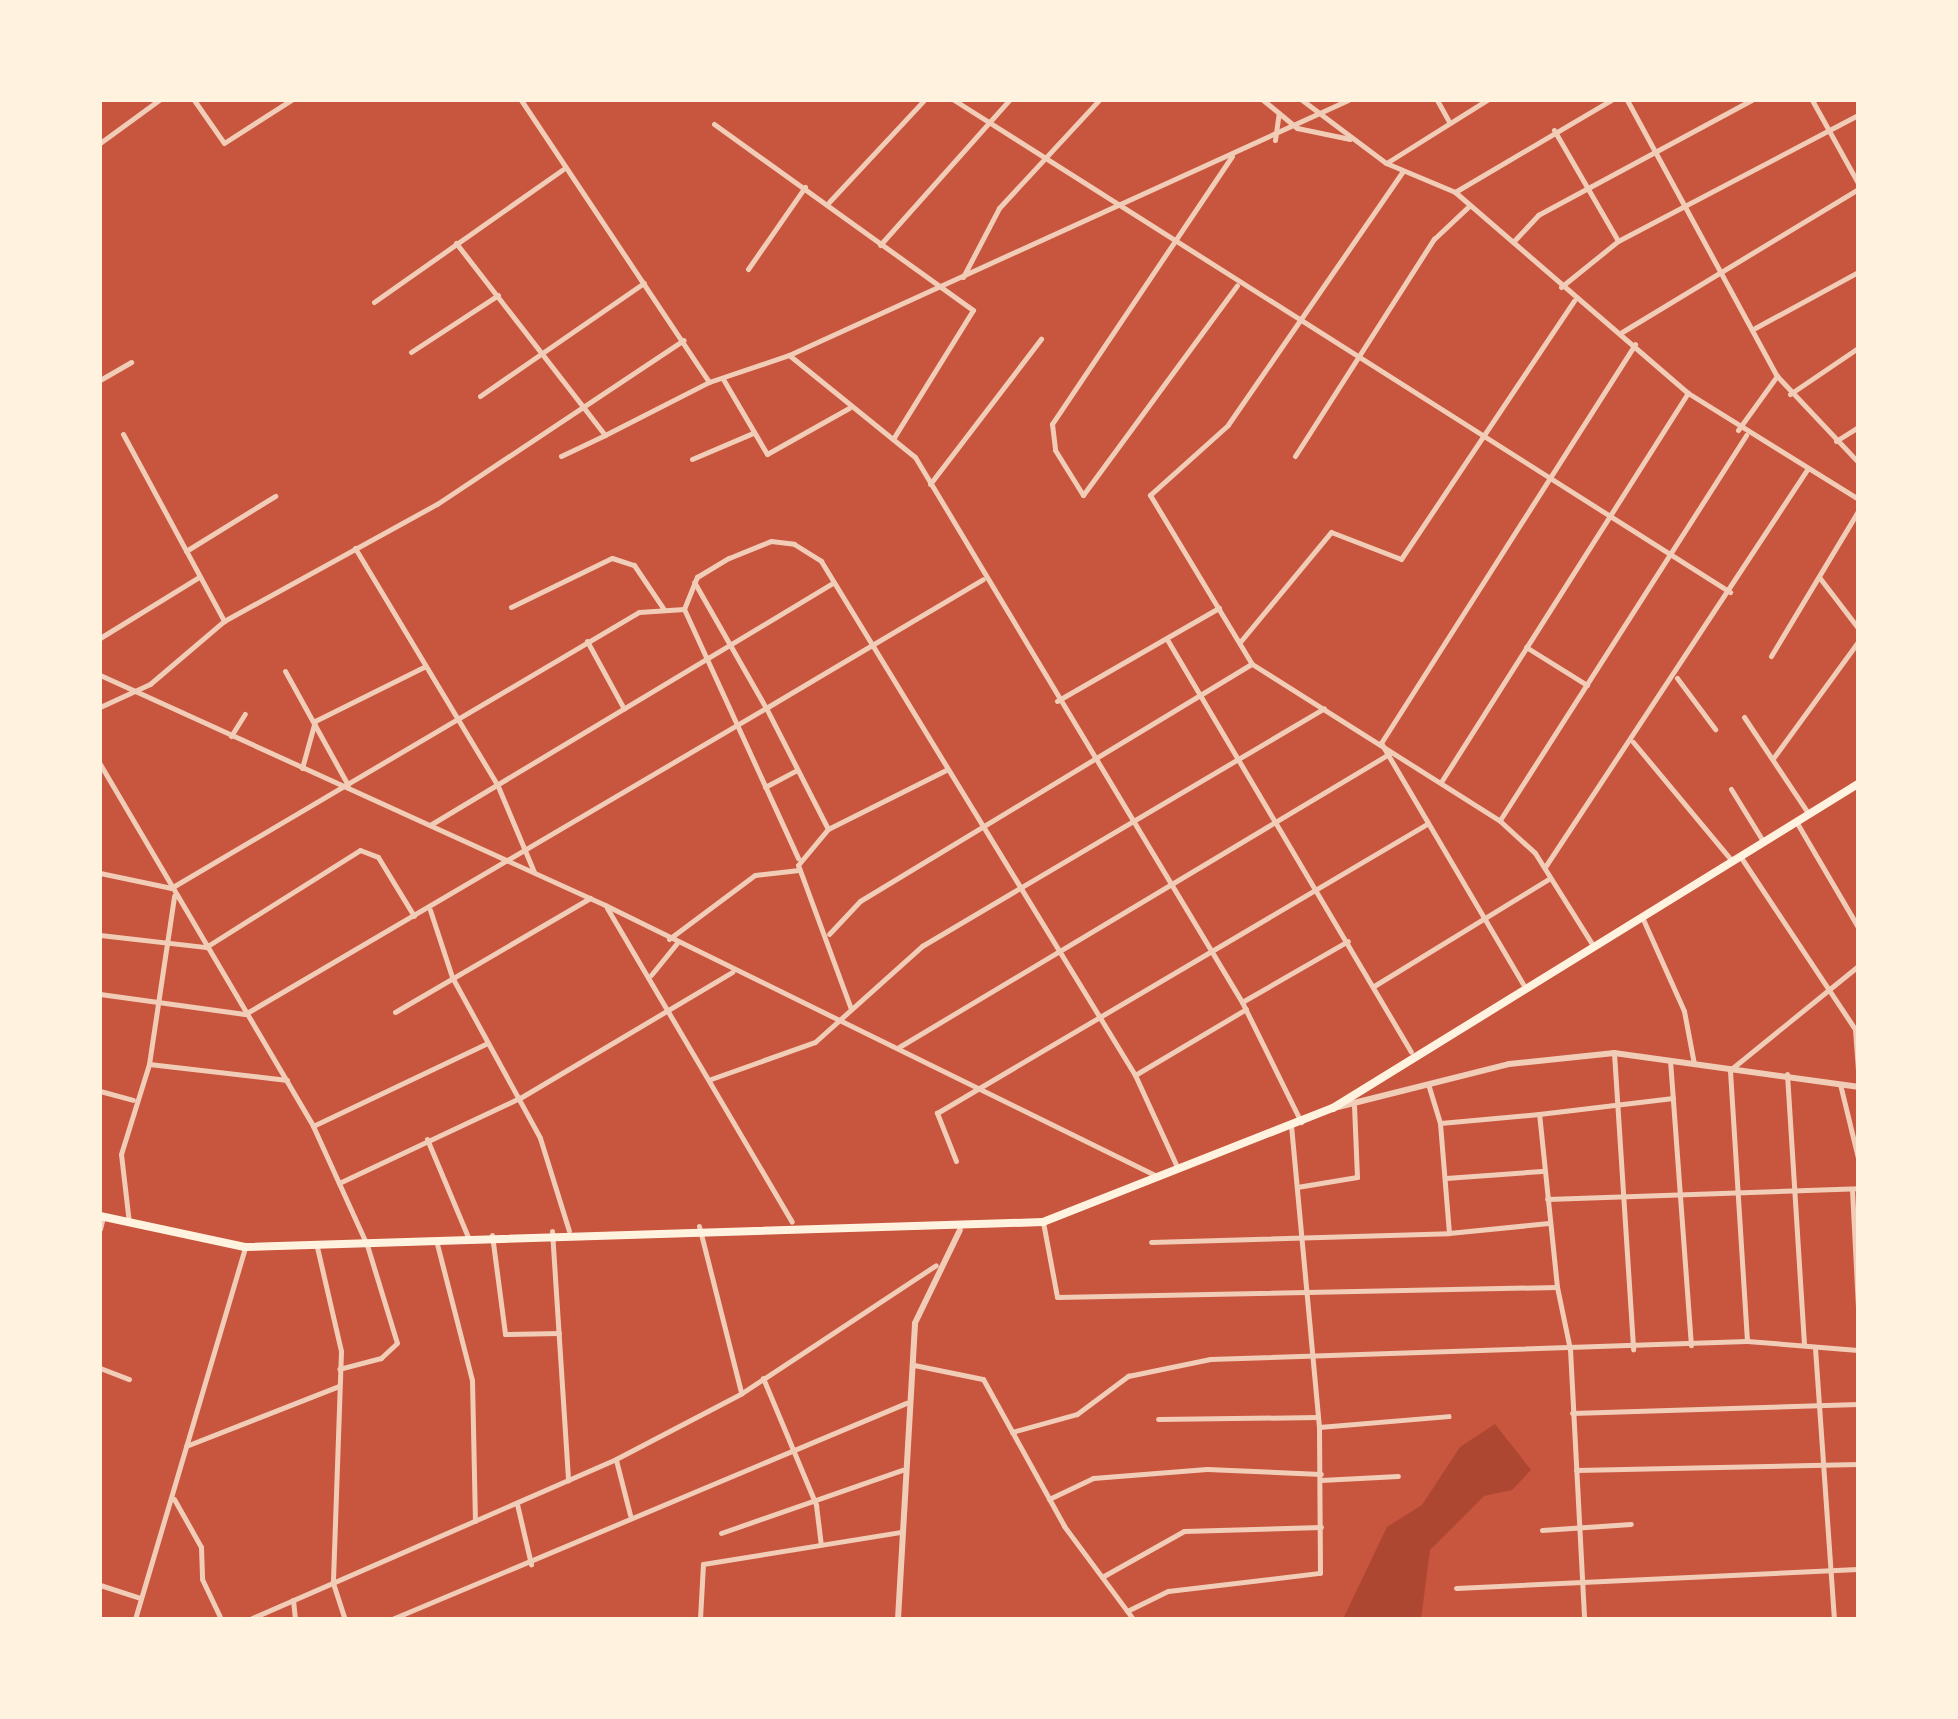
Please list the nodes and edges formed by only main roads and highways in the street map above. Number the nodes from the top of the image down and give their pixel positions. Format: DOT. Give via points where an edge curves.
graph roads {
  1 [pos="1858,784"];
  2 [pos="101,1217"];
  1 -- 2 [label="highway" via="1411,1052 1333,1108 1043,1222 960,1230 792,1222 245,1247"];
}
